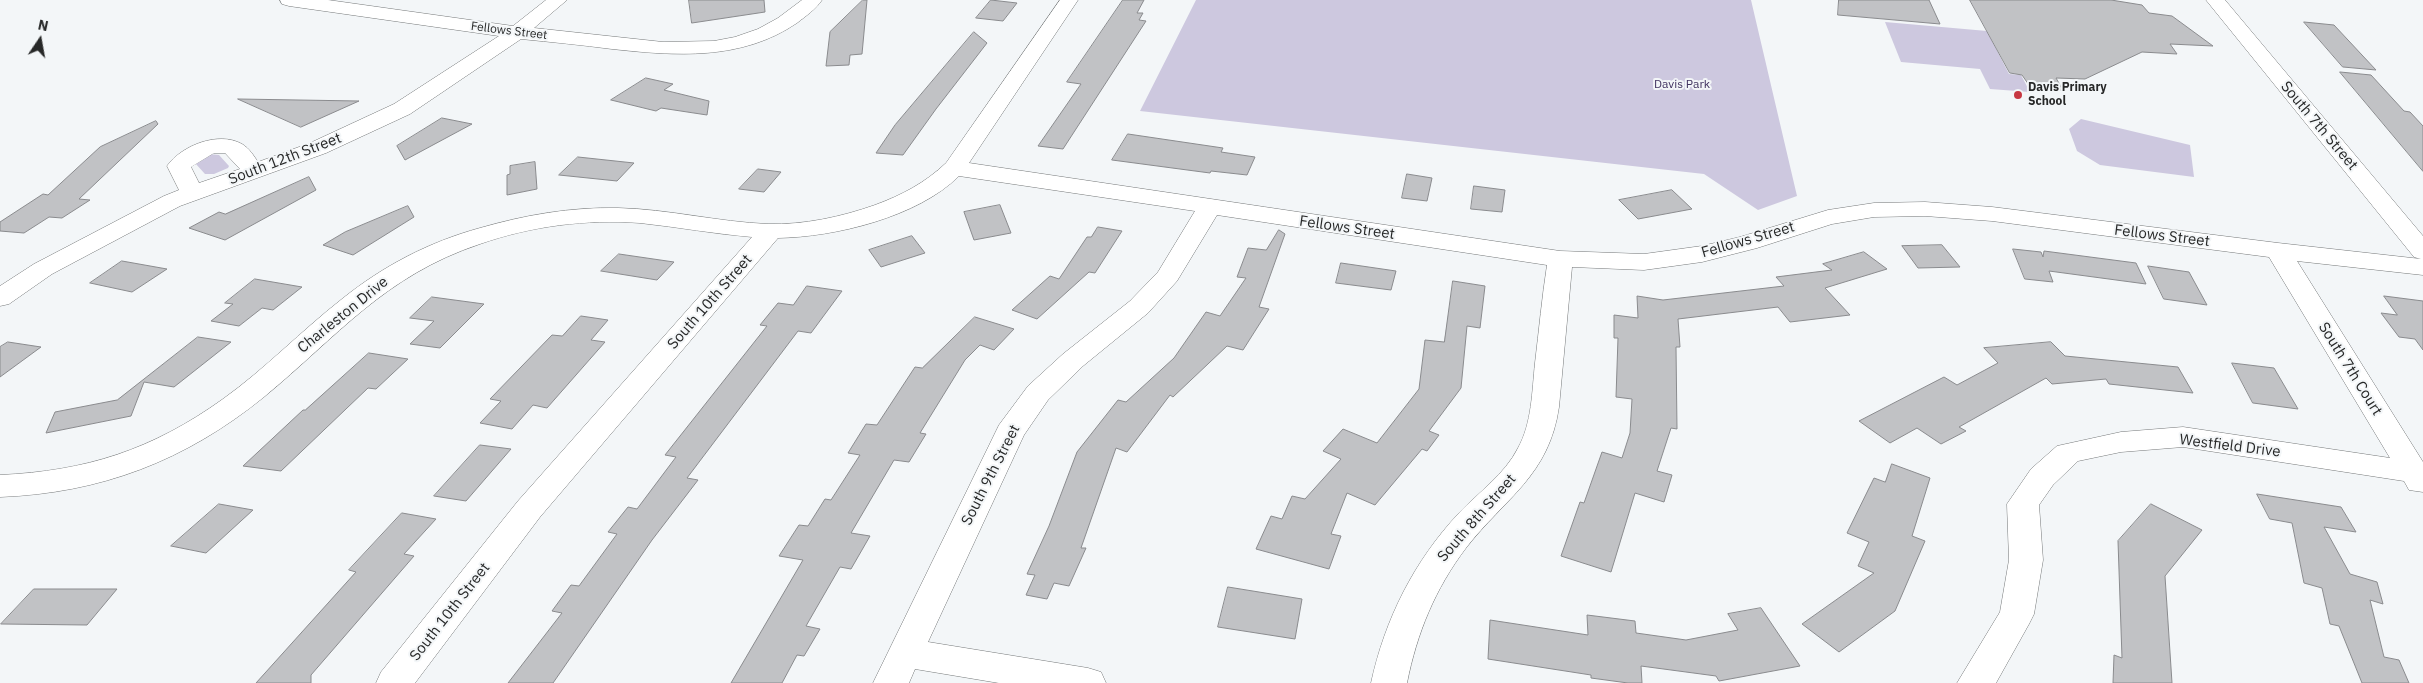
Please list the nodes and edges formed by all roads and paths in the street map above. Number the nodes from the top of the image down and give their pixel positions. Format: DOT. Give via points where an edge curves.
graph roads {
  1 [pos="289,0"];
  2 [pos="558,0"];
  3 [pos="813,0"];
  4 [pos="1069,0"];
  5 [pos="2215,0"];
  6 [pos="516,33"];
  7 [pos="954,168"];
  8 [pos="254,172"];
  9 [pos="193,194"];
  10 [pos="1210,207"];
  11 [pos="771,231"];
  12 [pos="2278,251"];
  13 [pos="2423,252"];
  14 [pos="1560,259"];
  15 [pos="2423,267"];
  16 [pos="0,298"];
  17 [pos="2418,480"];
  18 [pos="0,486"];
  19 [pos="898,668"];
  20 [pos="394,683"];
  21 [pos="1088,683"];
  22 [pos="1388,683"];
  23 [pos="1974,683"];
  1 -- 6 [label="street, Fellows Street"];
  2 -- 6 [label="street, South 12th Street"];
  3 -- 6 [label="street, Fellows Street" via="791,20 731,44 685,48"];
  4 -- 7 [label="street"];
  5 -- 13 [label="street, South 7th Street"];
  6 -- 8 [label="street, South 12th Street" via="402,109 318,148"];
  7 -- 10 [label="street, Fellows Street"];
  7 -- 11 [label="street" via="934,186 878,212 806,228"];
  8 -- 9 [label="street, South 12th Street"];
  8 -- 9 [label="street" via="234,148 221,146 203,150 187,157 179,166"];
  9 -- 16 [label="street, South 12th Street" via="172,201 43,269"];
  10 -- 14 [label="street, Fellows Street"];
  10 -- 19 [label="street, South 9th Street" via="1168,276 1139,307 1038,393 1010,432"];
  11 -- 18 [label="street, Charleston Drive" via="637,216 587,215 486,233 440,251 387,279 212,421 160,450 106,471 60,482"];
  11 -- 20 [label="street, South 10th Street" via="529,510"];
  12 -- 14 [label="street, Fellows Street" via="1992,214 1925,209 1874,210 1828,217 1748,243 1702,254 1644,262"];
  12 -- 15 [label="street, Fellows Street"];
  12 -- 17 [label="street, South 7th Court"];
  14 -- 22 [label="street, South 8th Street" via="1544,411 1532,450 1507,487 1472,520 1443,556 1416,597 1393,656"];
  17 -- 23 [label="street, Westfield Drive" via="2183,437 2121,442 2068,453 2042,477 2023,504 2026,560 2017,614"];
  19 -- 21 [label="street"];
}
